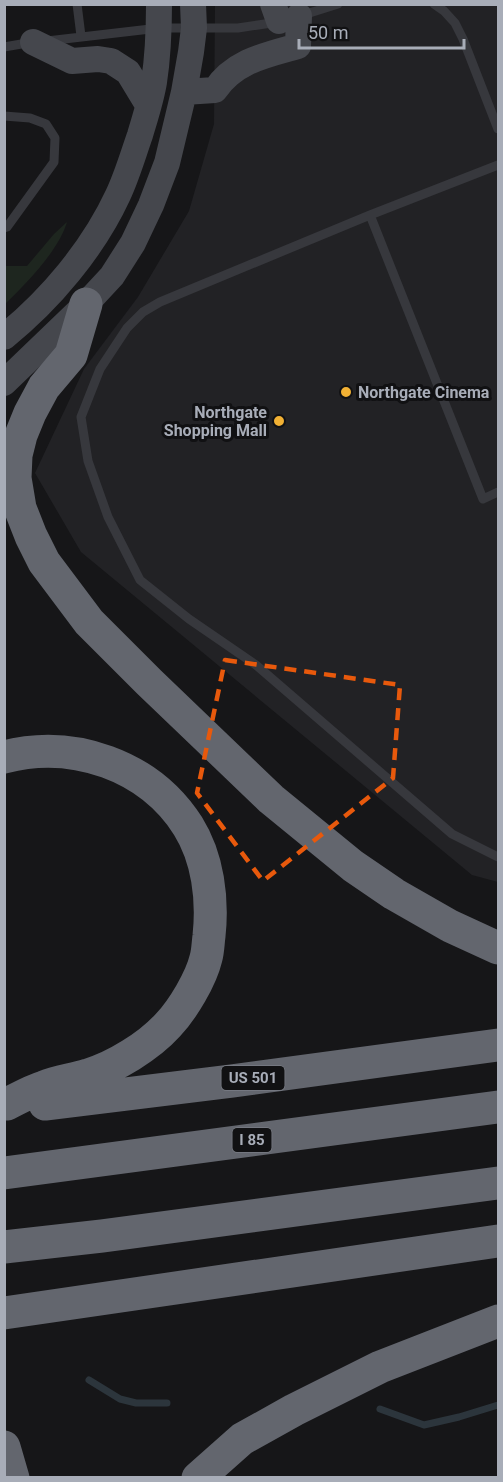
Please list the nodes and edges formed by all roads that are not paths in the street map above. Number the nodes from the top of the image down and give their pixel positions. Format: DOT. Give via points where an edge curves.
graph roads {
  1 [pos="77,4"];
  2 [pos="338,4"];
  3 [pos="434,4"];
  4 [pos="284,14"];
  5 [pos="159,16"];
  6 [pos="194,16"];
  7 [pos="81,36"];
  8 [pos="33,42"];
  9 [pos="4,47"];
  10 [pos="184,92"];
  11 [pos="148,105"];
  12 [pos="4,116"];
  13 [pos="498,129"];
  14 [pos="498,165"];
  15 [pos="370,215"];
  16 [pos="4,228"];
  17 [pos="86,304"];
  18 [pos="4,338"];
  19 [pos="4,383"];
  20 [pos="498,492"];
  21 [pos="4,757"];
  22 [pos="498,857"];
  23 [pos="498,948"];
  24 [pos="498,1045"];
  25 [pos="6,1104"];
  26 [pos="498,1107"];
  27 [pos="4,1173"];
  28 [pos="498,1183"];
  29 [pos="498,1241"];
  30 [pos="4,1247"];
  31 [pos="4,1313"];
  32 [pos="498,1321"];
  33 [pos="4,1447"];
  34 [pos="13,1478"];
  35 [pos="198,1478"];
  1 -- 7 [label="lane"];
  2 -- 4 [label="lane"];
  3 -- 13 [label="lane" via="455,23"];
  4 -- 6 [label="lane" via="238,28"];
  4 -- 10 [label="main road" via="298,46 248,62 230,72 215,90"];
  5 -- 6 [label="lane"];
  5 -- 7 [label="lane"];
  5 -- 11 [label="main road" via="158,53"];
  6 -- 10 [label="main road"];
  7 -- 8 [label="lane"];
  8 -- 9 [label="lane"];
  8 -- 11 [label="main road" via="72,60 111,61 128,72"];
  10 -- 17 [label="main road" via="167,163 151,205 112,276"];
  11 -- 18 [label="main road" via="118,195 101,227 59,283"];
  12 -- 16 [label="lane" via="46,124 55,138 54,162"];
  14 -- 15 [label="lane"];
  15 -- 20 [label="lane" via="483,499"];
  15 -- 22 [label="lane" via="143,312 127,328 100,369 81,417 88,461 108,517 140,580 256,665 452,834"];
  17 -- 19 [label="main road"];
  17 -- 23 [label="highway" via="70,356 44,387 21,435 16,456 20,508 44,562 89,622 271,799 352,866 394,894"];
  21 -- 25 [label="highway" via="45,750 65,752 113,763 142,779 168,801 188,826 202,856 210,921 206,958 192,991 167,1026 122,1061"];
  24 -- 25 [label="highway, US 501" via="57,1103"];
  26 -- 27 [label="highway, I 85"];
  28 -- 30 [label="highway"];
  29 -- 31 [label="highway"];
  32 -- 35 [label="highway" via="380,1367 294,1410 242,1439"];
  33 -- 34 [label="highway"];
}
